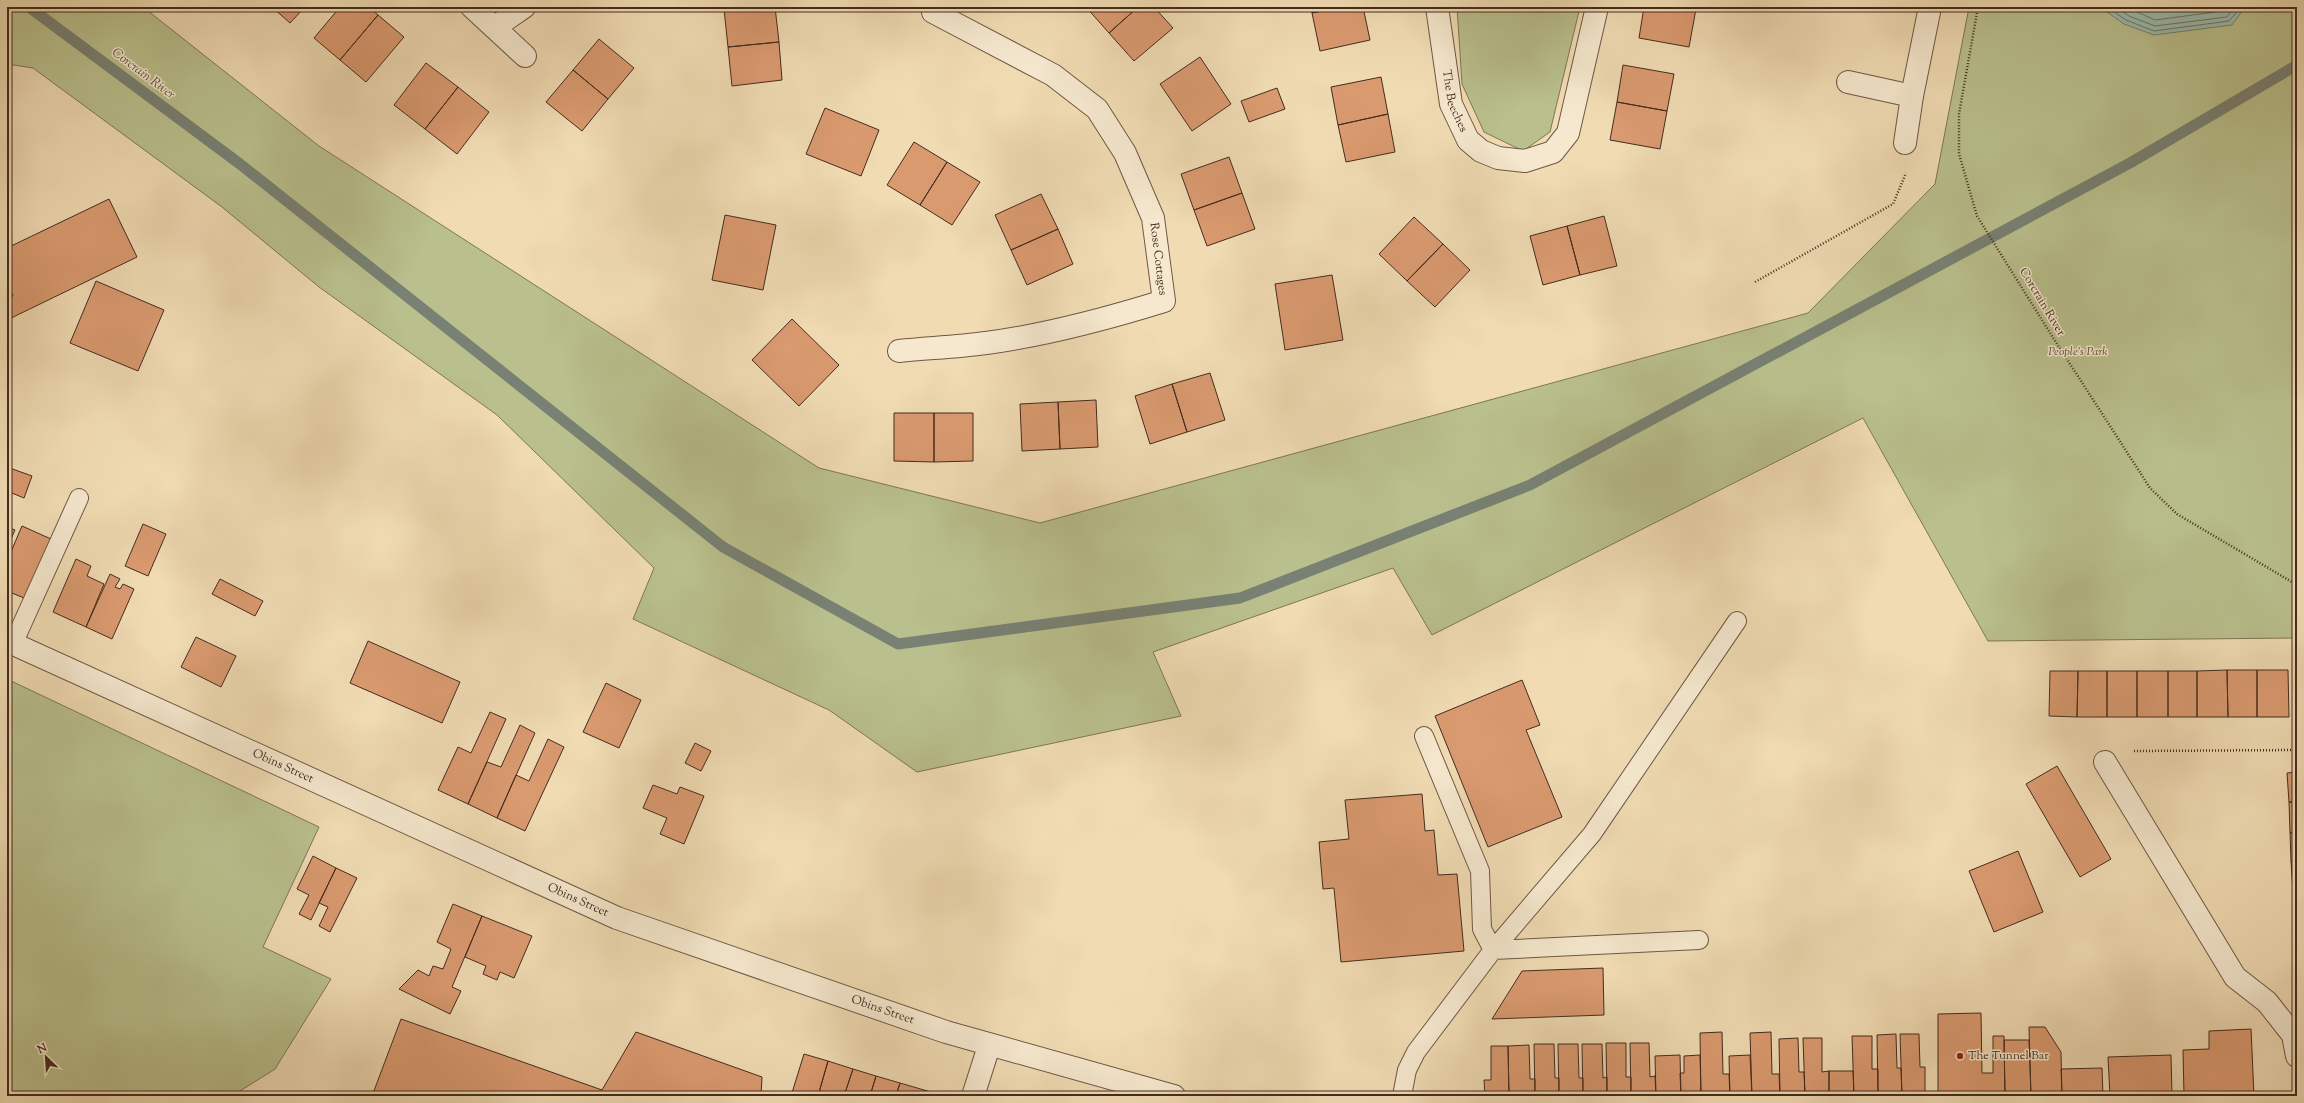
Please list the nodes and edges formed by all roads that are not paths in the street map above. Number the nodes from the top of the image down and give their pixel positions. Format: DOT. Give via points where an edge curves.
graph roads {
  1 [pos="472,7"];
  2 [pos="524,7"];
  3 [pos="932,7"];
  4 [pos="1437,7"];
  5 [pos="1597,7"];
  6 [pos="1930,7"];
  7 [pos="495,27"];
  8 [pos="525,56"];
  9 [pos="1848,82"];
  10 [pos="1912,96"];
  11 [pos="1905,143"];
  12 [pos="898,351"];
  13 [pos="79,498"];
  14 [pos="1737,621"];
  15 [pos="10,642"];
  16 [pos="1424,736"];
  17 [pos="2105,762"];
  18 [pos="1699,940"];
  19 [pos="1493,950"];
  20 [pos="989,1046"];
  21 [pos="2297,1056"];
  22 [pos="973,1096"];
  23 [pos="1174,1096"];
  24 [pos="1402,1096"];
  1 -- 7 [label="street"];
  2 -- 7 [label="street"];
  3 -- 12 [label="street, Rose Cottages" via="933,12 1054,75 1096,109 1125,154 1153,218 1164,301 1102,321 987,343"];
  4 -- 5 [label="street, The Beeches" via="1451,104 1468,140 1481,151 1498,158 1525,161 1553,152 1568,133"];
  6 -- 10 [label="street"];
  7 -- 8 [label="street"];
  9 -- 10 [label="street"];
  10 -- 11 [label="street"];
  13 -- 15 [label="lane"];
  14 -- 19 [label="lane" via="1592,834"];
  15 -- 20 [label="street, Obins Street" via="617,918"];
  16 -- 19 [label="lane" via="1480,871 1482,929"];
  17 -- 21 [label="street" via="2235,977 2271,1008 2293,1035"];
  18 -- 19 [label="lane"];
  19 -- 24 [label="lane" via="1416,1052 1407,1070"];
  20 -- 22 [label="street"];
  20 -- 23 [label="street, Obins Street"];
}
